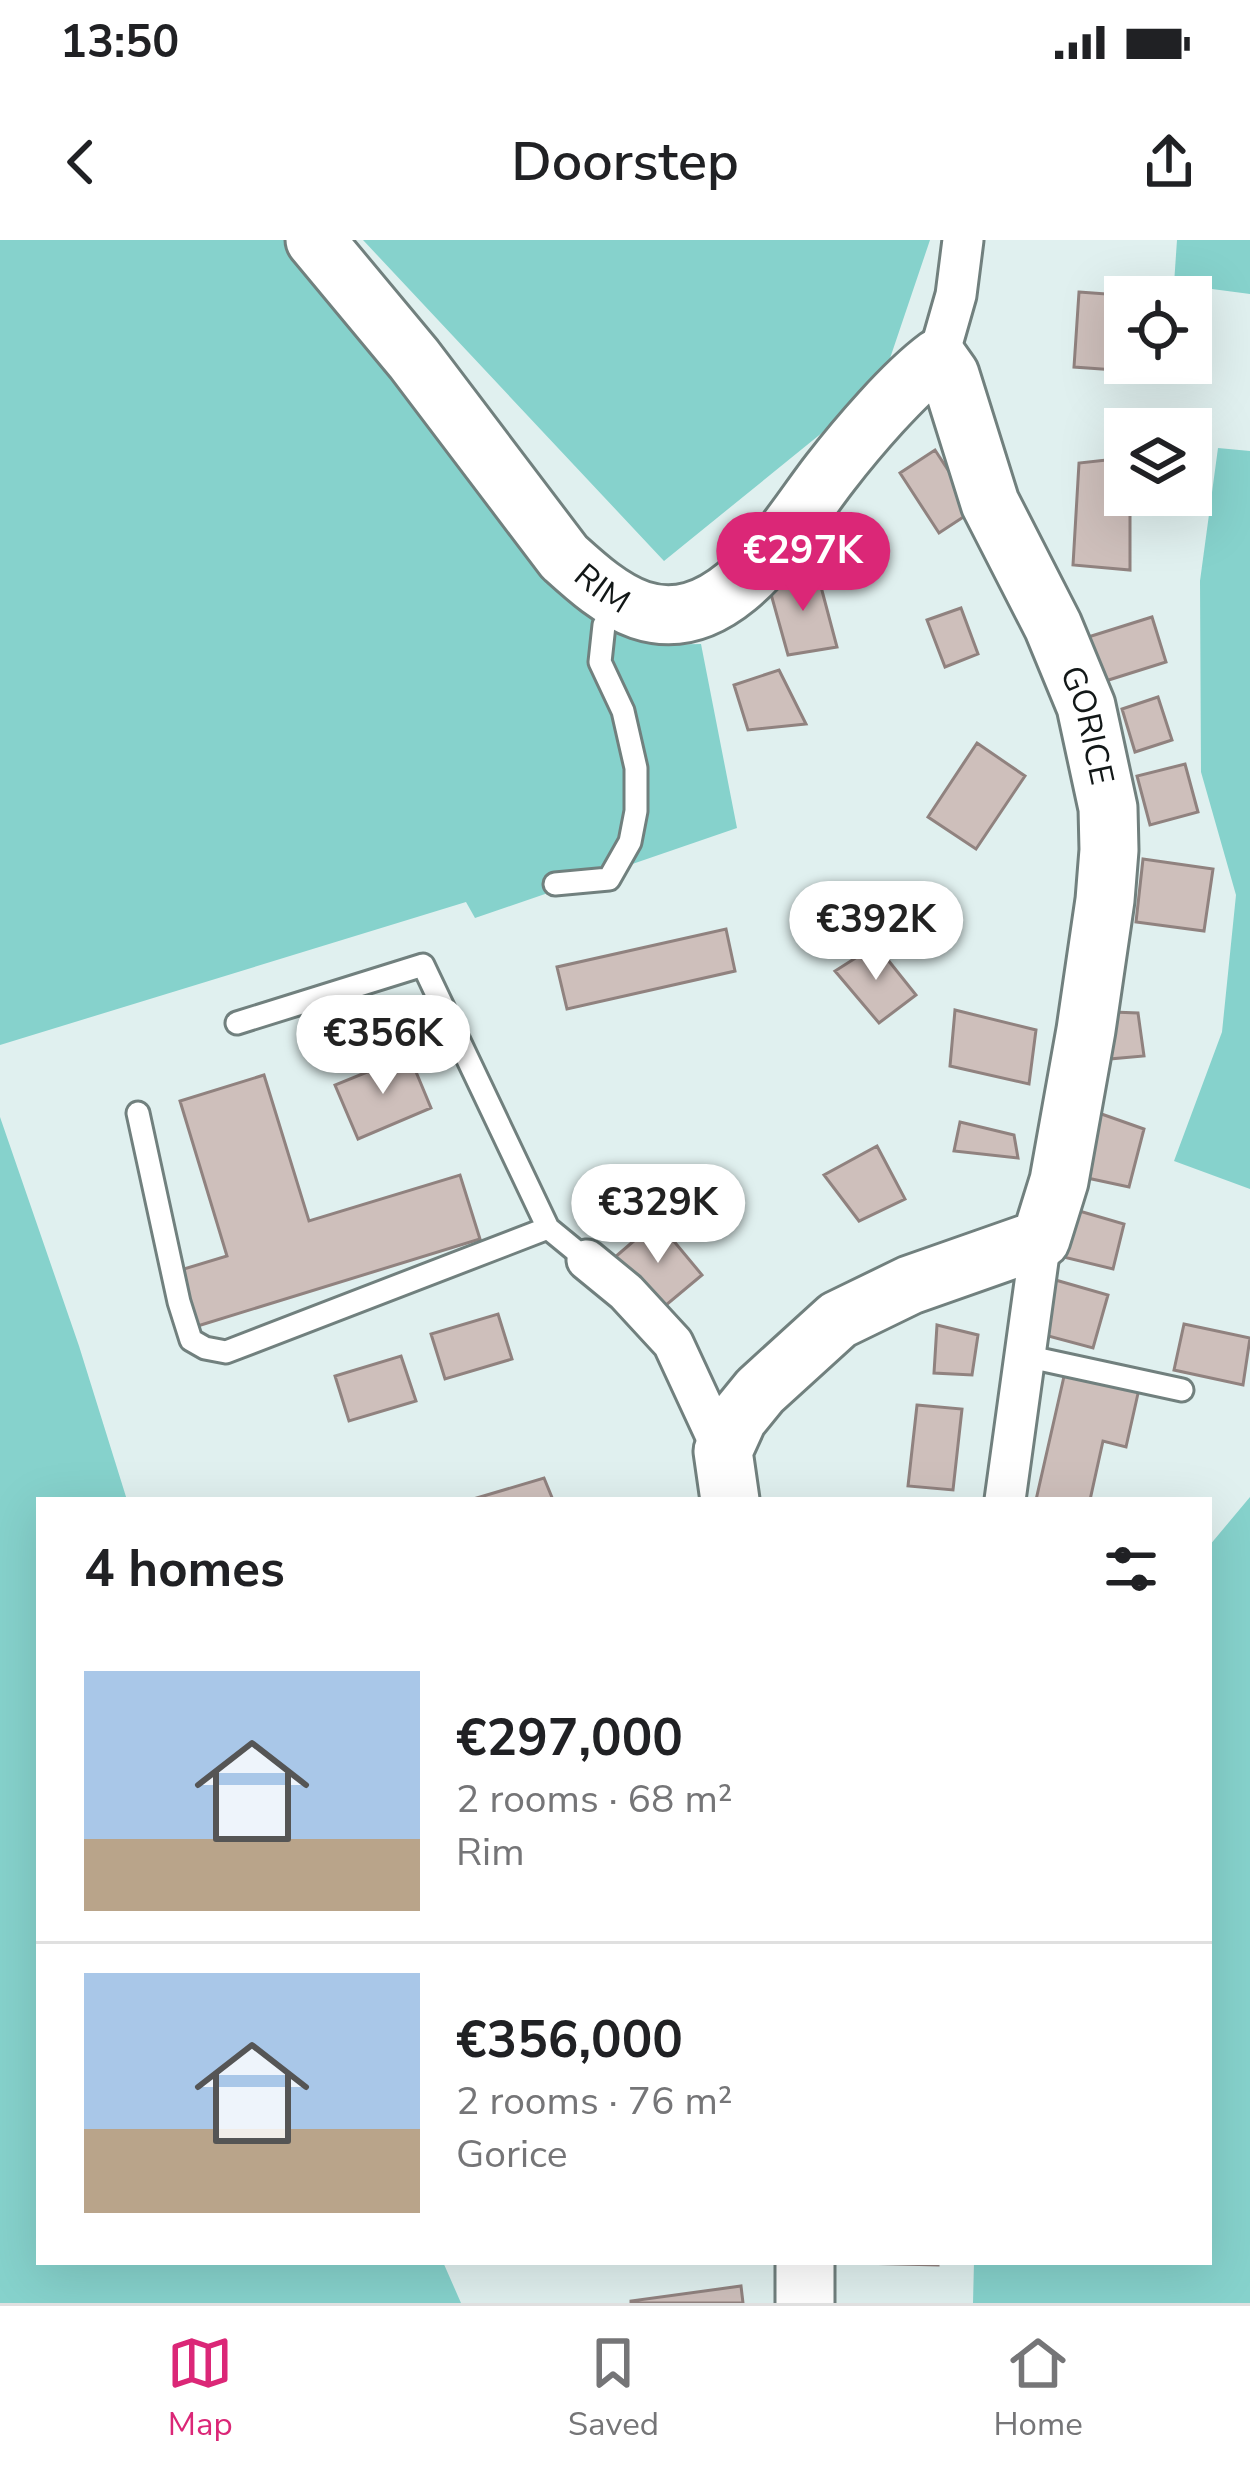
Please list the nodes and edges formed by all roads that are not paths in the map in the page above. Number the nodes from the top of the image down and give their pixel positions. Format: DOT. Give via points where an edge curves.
graph roads {
  1 [pos="315,240"];
  2 [pos="964,240"];
  3 [pos="938,358"];
  4 [pos="618,598"];
  5 [pos="555,884"];
  6 [pos="237,1023"];
  7 [pos="138,1113"];
  8 [pos="548,1228"];
  9 [pos="1041,1239"];
  10 [pos="587,1260"];
  11 [pos="1025,1356"];
  12 [pos="1182,1390"];
  13 [pos="726,1476"];
  14 [pos="1005,1497"];
  15 [pos="805,2265"];
  16 [pos="805,2303"];
  1 -- 4 [label="street, RIM" via="563,556"];
  2 -- 3 [label="street"];
  3 -- 4 [label="street, RIM" via="742,581 689,613 640,610"];
  3 -- 9 [label="street, GORICE" via="990,503 1086,706 1108,808 1106,900 1086,1030"];
  4 -- 5 [label="lane" via="604,625 600,662 623,711 636,768 631,842 609,880"];
  6 -- 8 [label="lane" via="423,965"];
  7 -- 8 [label="lane" via="179,1302 191,1340 205,1348 226,1352"];
  8 -- 10 [label="lane"];
  9 -- 11 [label="street, GORICE"];
  9 -- 13 [label="street" via="838,1320 738,1418"];
  10 -- 13 [label="street" via="673,1343"];
  11 -- 12 [label="lane"];
  11 -- 14 [label="street, GORICE"];
  15 -- 16 [label="street"];
}
